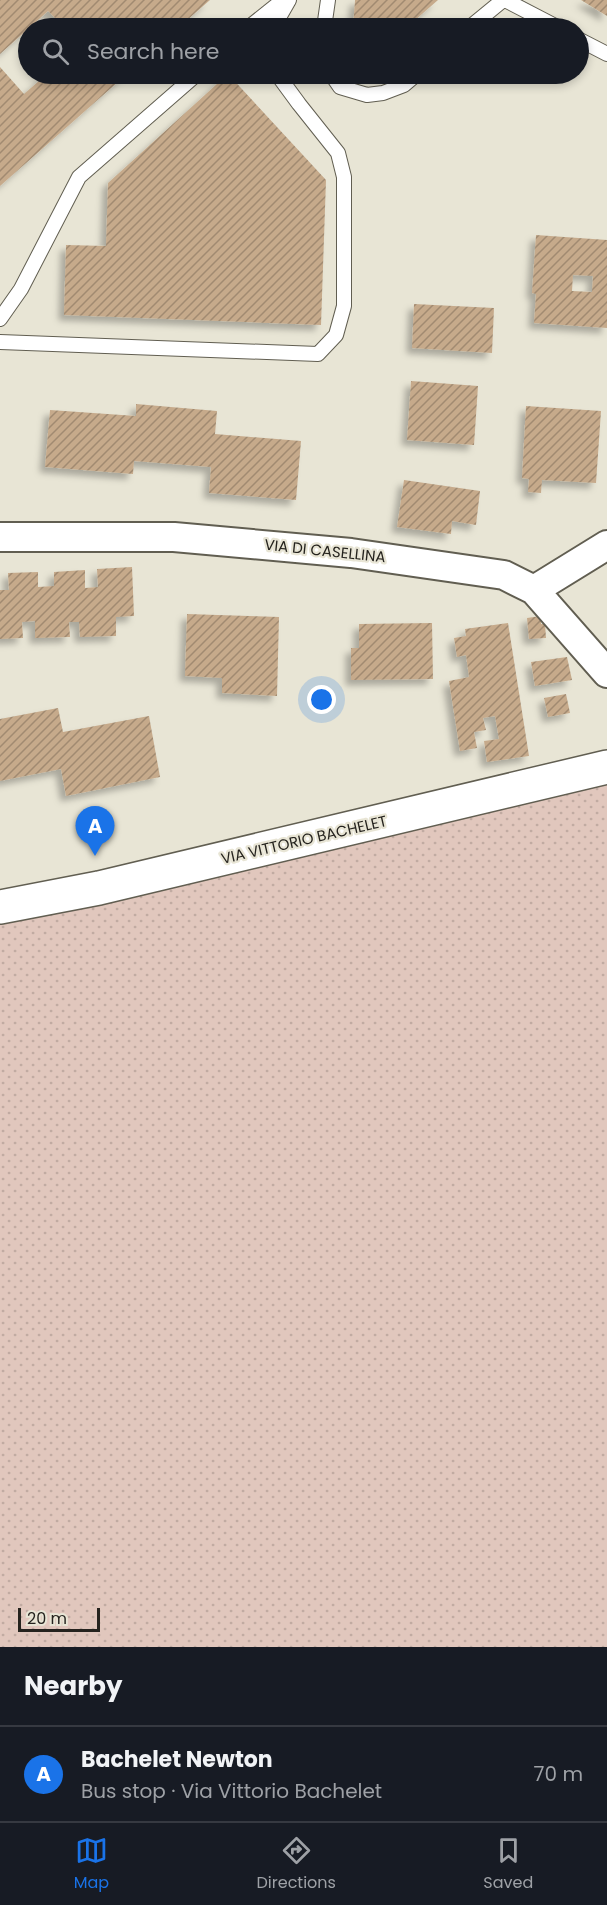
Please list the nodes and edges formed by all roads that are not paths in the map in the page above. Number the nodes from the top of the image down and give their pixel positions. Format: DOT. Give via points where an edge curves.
graph roads {
  1 [pos="283,0"];
  2 [pos="289,0"];
  3 [pos="328,0"];
  4 [pos="504,0"];
  5 [pos="261,18"];
  6 [pos="279,18"];
  7 [pos="325,18"];
  8 [pos="482,18"];
  9 [pos="539,18"];
  10 [pos="589,44"];
  11 [pos="607,54"];
  12 [pos="186,84"];
  13 [pos="284,84"];
  14 [pos="338,84"];
  15 [pos="405,84"];
  16 [pos="0,320"];
  17 [pos="0,342"];
  18 [pos="0,537"];
  19 [pos="607,545"];
  20 [pos="534,590"];
  21 [pos="607,673"];
  22 [pos="607,767"];
  23 [pos="0,907"];
  1 -- 5 [label="lane"];
  2 -- 6 [label="lane"];
  3 -- 7 [label="lane"];
  4 -- 8 [label="lane"];
  4 -- 9 [label="lane"];
  10 -- 11 [label="lane"];
  12 -- 16 [label="lane" via="80,177 21,289"];
  13 -- 17 [label="lane" via="338,153 344,177 344,306 336,334 318,354"];
  14 -- 15 [label="lane" via="367,95"];
  18 -- 20 [label="street, VIA DI CASELLINA" via="174,537 276,545 504,576"];
  19 -- 20 [label="street"];
  20 -- 21 [label="street, VIA DI CASELLINA"];
  22 -- 23 [label="street, VIA VITTORIO BACHELET" via="111,885"];
}
